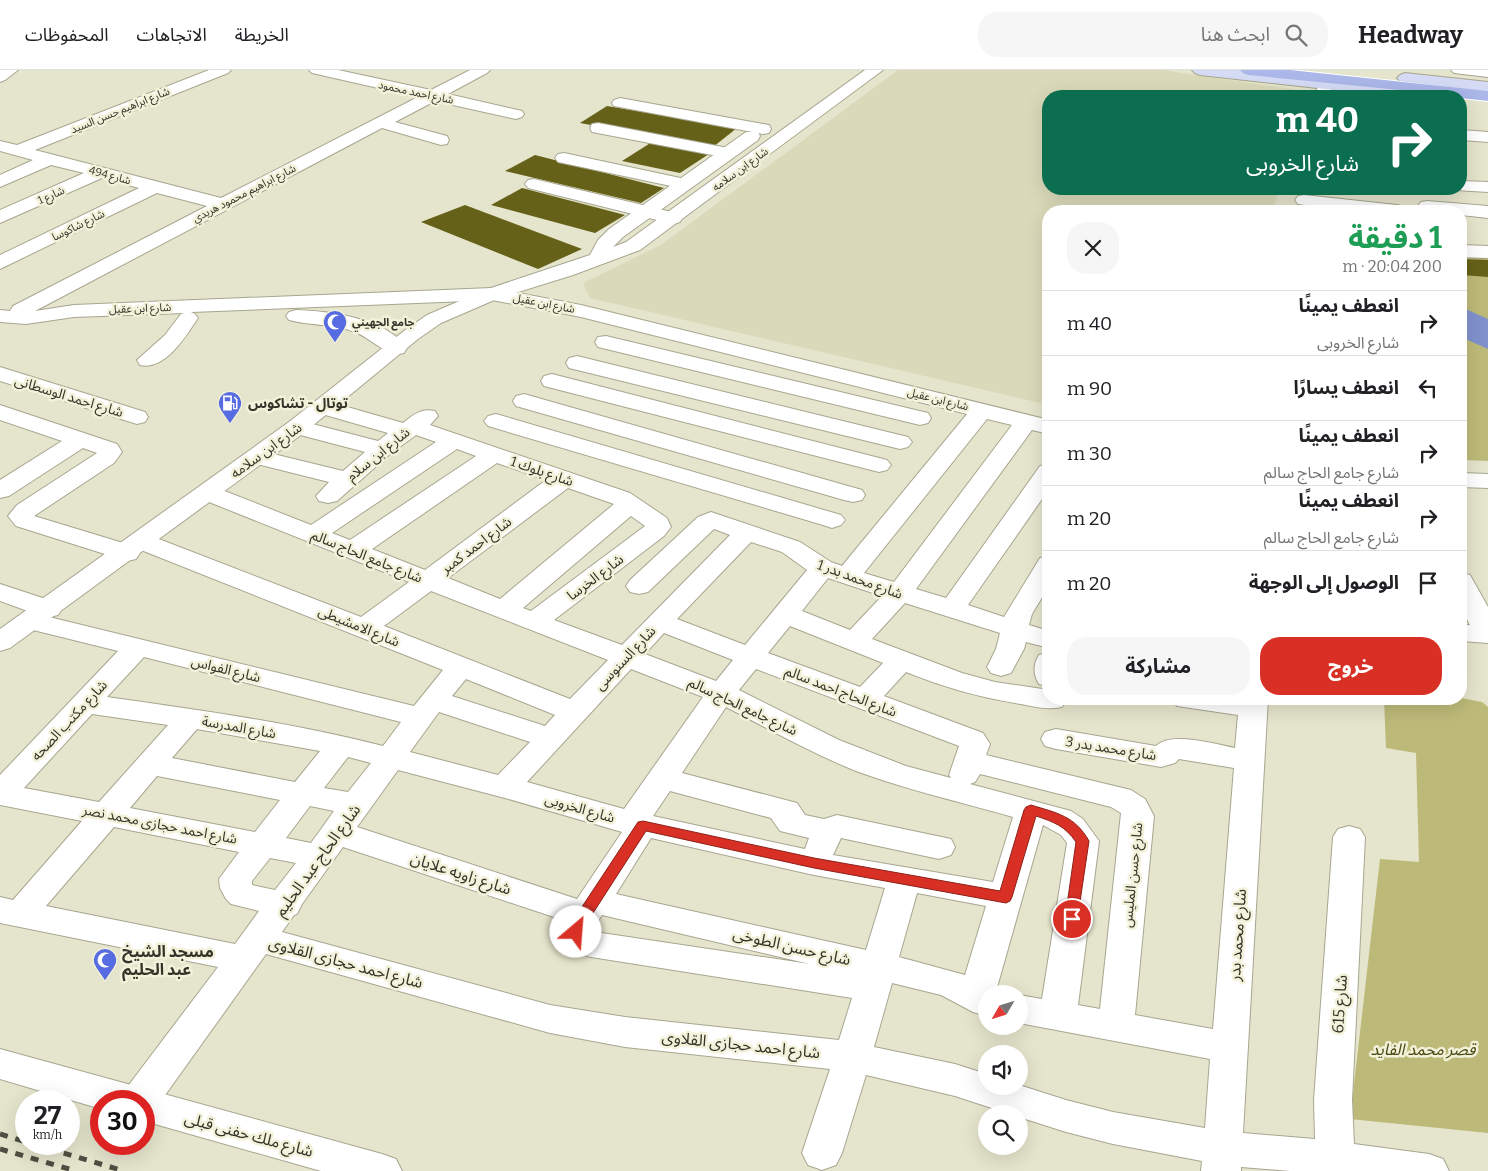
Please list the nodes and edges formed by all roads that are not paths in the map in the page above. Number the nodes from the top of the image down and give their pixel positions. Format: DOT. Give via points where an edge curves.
graph roads {
  1 [pos="10,70"];
  2 [pos="222,70"];
  3 [pos="317,70"];
  4 [pos="455,70"];
  5 [pos="875,70"];
  6 [pos="1200,70"];
  7 [pos="1248,70"];
  8 [pos="1292,70"];
  9 [pos="1330,70"];
  10 [pos="1459,70"];
  11 [pos="478,72"];
  12 [pos="1488,72"];
  13 [pos="0,77"];
  14 [pos="1488,89"];
  15 [pos="1318,90"];
  16 [pos="1433,90"];
  17 [pos="1467,94"];
  18 [pos="433,96"];
  19 [pos="1488,96"];
  20 [pos="1467,100"];
  21 [pos="1488,102"];
  22 [pos="620,103"];
  23 [pos="516,114"];
  24 [pos="778,118"];
  25 [pos="1467,121"];
  26 [pos="1479,122"];
  27 [pos="381,123"];
  28 [pos="598,128"];
  29 [pos="762,129"];
  30 [pos="1467,135"];
  31 [pos="1488,137"];
  32 [pos="440,140"];
  33 [pos="0,146"];
  34 [pos="18,151"];
  35 [pos="728,153"];
  36 [pos="564,158"];
  37 [pos="49,159"];
  38 [pos="102,172"];
  39 [pos="0,182"];
  40 [pos="534,184"];
  41 [pos="686,184"];
  42 [pos="1467,186"];
  43 [pos="155,187"];
  44 [pos="1488,187"];
  45 [pos="1304,200"];
  46 [pos="1427,202"];
  47 [pos="221,204"];
  48 [pos="1347,205"];
  49 [pos="1445,205"];
  50 [pos="1467,209"];
  51 [pos="647,211"];
  52 [pos="1488,212"];
  53 [pos="0,218"];
  54 [pos="673,218"];
  55 [pos="1467,251"];
  56 [pos="1488,252"];
  57 [pos="599,258"];
  58 [pos="0,263"];
  59 [pos="492,294"];
  60 [pos="11,317"];
  61 [pos="188,318"];
  62 [pos="606,342"];
  63 [pos="396,348"];
  64 [pos="752,354"];
  65 [pos="148,360"];
  66 [pos="577,363"];
  67 [pos="732,372"];
  68 [pos="3,378"];
  69 [pos="552,381"];
  70 [pos="707,395"];
  71 [pos="937,399"];
  72 [pos="524,401"];
  73 [pos="324,407"];
  74 [pos="982,410"];
  75 [pos="685,415"];
  76 [pos="4,416"];
  77 [pos="137,417"];
  78 [pos="920,418"];
  79 [pos="496,421"];
  80 [pos="416,424"];
  81 [pos="1038,424"];
  82 [pos="297,427"];
  83 [pos="659,440"];
  84 [pos="454,441"];
  85 [pos="91,442"];
  86 [pos="900,442"];
  87 [pos="382,449"];
  88 [pos="494,455"];
  89 [pos="257,457"];
  90 [pos="635,462"];
  91 [pos="880,465"];
  92 [pos="347,479"];
  93 [pos="564,479"];
  94 [pos="1467,480"];
  95 [pos="1042,481"];
  96 [pos="1488,481"];
  97 [pos="0,491"];
  98 [pos="208,493"];
  99 [pos="853,495"];
  100 [pos="328,496"];
  101 [pos="631,503"];
  102 [pos="832,520"];
  103 [pos="655,531"];
  104 [pos="747,532"];
  105 [pos="314,534"];
  106 [pos="134,547"];
  107 [pos="353,550"];
  108 [pos="823,566"];
  109 [pos="1042,575"];
  110 [pos="428,580"];
  111 [pos="639,586"];
  112 [pos="1469,587"];
  113 [pos="0,592"];
  114 [pos="899,593"];
  115 [pos="504,610"];
  116 [pos="951,610"];
  117 [pos="785,614"];
  118 [pos="40,615"];
  119 [pos="534,622"];
  120 [pos="659,622"];
  121 [pos="364,628"];
  122 [pos="1014,630"];
  123 [pos="1467,633"];
  124 [pos="1488,634"];
  125 [pos="1042,638"];
  126 [pos="0,642"];
  127 [pos="854,642"];
  128 [pos="138,647"];
  129 [pos="751,656"];
  130 [pos="626,657"];
  131 [pos="900,660"];
  132 [pos="1001,666"];
  133 [pos="460,668"];
  134 [pos="1042,691"];
  135 [pos="721,693"];
  136 [pos="865,700"];
  137 [pos="85,704"];
  138 [pos="1053,705"];
  139 [pos="1254,705"];
  140 [pos="427,708"];
  141 [pos="575,712"];
  142 [pos="190,718"];
  143 [pos="550,738"];
  144 [pos="1056,739"];
  145 [pos="342,745"];
  146 [pos="392,758"];
  147 [pos="1250,760"];
  148 [pos="970,761"];
  149 [pos="150,764"];
  150 [pos="662,778"];
  151 [pos="1046,780"];
  152 [pos="505,787"];
  153 [pos="958,791"];
  154 [pos="0,794"];
  155 [pos="303,794"];
  156 [pos="357,805"];
  157 [pos="1035,811"];
  158 [pos="106,814"];
  159 [pos="637,824"];
  160 [pos="828,831"];
  161 [pos="1349,837"];
  162 [pos="263,844"];
  163 [pos="329,845"];
  164 [pos="939,847"];
  165 [pos="814,863"];
  166 [pos="904,879"];
  167 [pos="1006,897"];
  168 [pos="285,905"];
  169 [pos="589,907"];
  170 [pos="10,912"];
  171 [pos="252,949"];
  172 [pos="877,976"];
  173 [pos="984,985"];
  174 [pos="978,998"];
  175 [pos="1028,1011"];
  176 [pos="1058,1016"];
  177 [pos="1116,1026"];
  178 [pos="1229,1047"];
  179 [pos="853,1057"];
  180 [pos="0,1064"];
  181 [pos="91,1090"];
  182 [pos="147,1090"];
  183 [pos="155,1108"];
  184 [pos="822,1153"];
  185 [pos="1222,1160"];
  186 [pos="1334,1165"];
  187 [pos="382,1171"];
  188 [pos="1429,1171"];
  1 -- 13 [label="street"];
  2 -- 34 [label="street, شارع ابراهيم حسن السيد"];
  3 -- 18 [label="street, شارع احمد محمود"];
  4 -- 11 [label="street"];
  5 -- 54 [label="street, شارع ابن سلامه"];
  6 -- 15 [label="main road"];
  7 -- 16 [label="main road"];
  8 -- 14 [label="main road"];
  9 -- 14 [label="main road"];
  10 -- 12 [label="street"];
  11 -- 18 [label="street, شارع ابراهيم محمود هريدي"];
  17 -- 19 [label="main road"];
  18 -- 23 [label="street, شارع احمد محمود"];
  18 -- 27 [label="street, شارع ابراهيم محمود هريدي"];
  20 -- 21 [label="main road"];
  22 -- 29 [label="street"];
  24 -- 29 [label="street, شارع ابن سلامه"];
  25 -- 26 [label="street"];
  27 -- 32 [label="street"];
  27 -- 47 [label="street, شارع ابراهيم محمود هريدي"];
  28 -- 35 [label="street"];
  29 -- 35 [label="street, شارع ابن سلامه"];
  30 -- 31 [label="street"];
  33 -- 34 [label="street, شارع 494"];
  34 -- 37 [label="street, شارع 494"];
  35 -- 41 [label="street, شارع ابن سلامه"];
  36 -- 41 [label="street"];
  37 -- 38 [label="street, شارع 494"];
  37 -- 39 [label="street"];
  38 -- 43 [label="street, شارع 494"];
  38 -- 53 [label="street, شارع 1"];
  40 -- 51 [label="street"];
  41 -- 51 [label="street, شارع ابن سلامه"];
  42 -- 44 [label="street"];
  43 -- 47 [label="street, شارع 494"];
  43 -- 58 [label="street, شارع شاكوسا"];
  45 -- 48 [label="street"];
  46 -- 49 [label="street"];
  47 -- 60 [label="street, شارع ابراهيم محمود هريدي"];
  50 -- 52 [label="street"];
  51 -- 54 [label="street"];
  51 -- 57 [label="street, شارع ابن سلامه" via="607,241"];
  54 -- 57 [label="street, شارع ابن سلامه" via="633,246"];
  55 -- 56 [label="street"];
  57 -- 59 [label="street, شارع ابن سلامه"];
  59 -- 60 [label="street, شارع ابن عقيل" via="74,311"];
  59 -- 63 [label="street, شارع ابن سلامه" via="434,319"];
  59 -- 64 [label="street, شارع ابن عقيل" via="559,306"];
  60 -- 61 [label="street, شارع ابن عقيل" via="62,325"];
  61 -- 63 [label="street, شارع ابن عقيل" via="328,318 375,332"];
  61 -- 65 [label="street" via="173,340"];
  62 -- 67 [label="street"];
  63 -- 73 [label="street, شارع ابن سلامه"];
  64 -- 67 [label="street"];
  64 -- 71 [label="street, شارع ابن عقيل"];
  66 -- 70 [label="street"];
  67 -- 70 [label="street"];
  67 -- 78 [label="street"];
  68 -- 77 [label="street, شارع احمد الوسطانى"];
  69 -- 75 [label="street"];
  70 -- 75 [label="street"];
  70 -- 86 [label="street"];
  71 -- 74 [label="street, شارع ابن عقيل"];
  71 -- 78 [label="street"];
  72 -- 83 [label="street"];
  73 -- 80 [label="street, شارع بلوك 1"];
  73 -- 82 [label="street, شارع ابن سلامه"];
  74 -- 81 [label="street, شارع ابن عقيل"];
  74 -- 108 [label="street"];
  75 -- 83 [label="street"];
  75 -- 91 [label="street"];
  76 -- 85 [label="street"];
  78 -- 86 [label="street"];
  79 -- 90 [label="street"];
  80 -- 84 [label="street, شارع بلوك 1"];
  80 -- 87 [label="street, شارع ابن سلام"];
  81 -- 114 [label="street"];
  82 -- 87 [label="street"];
  82 -- 89 [label="street, شارع ابن سلامه"];
  83 -- 90 [label="street"];
  83 -- 99 [label="street"];
  84 -- 88 [label="street, شارع بلوك 1"];
  84 -- 105 [label="street"];
  85 -- 97 [label="street"];
  85 -- 106 [label="street, شارع الامشيطى" via="109,449 106,458 21,516 25,520"];
  86 -- 91 [label="street"];
  87 -- 92 [label="street, شارع ابن سلام"];
  88 -- 93 [label="street, شارع بلوك 1"];
  88 -- 107 [label="street"];
  89 -- 92 [label="street"];
  89 -- 98 [label="street, شارع ابن سلامه"];
  90 -- 102 [label="street"];
  91 -- 99 [label="street"];
  92 -- 100 [label="street, شارع ابن سلام"];
  93 -- 101 [label="street, شارع بلوك 1"];
  93 -- 110 [label="street, شارع احمد كمبر"];
  94 -- 96 [label="street"];
  95 -- 116 [label="street"];
  98 -- 105 [label="street, شارع جامع الحاج سالم"];
  98 -- 106 [label="street, شارع ابن سلامه"];
  99 -- 102 [label="street"];
  101 -- 103 [label="street, شارع بلوك 1" via="658,523"];
  101 -- 115 [label="street"];
  102 -- 108 [label="street"];
  103 -- 119 [label="street, شارع الخرسا"];
  104 -- 108 [label="street, شارع محمد بدر 1" via="791,547"];
  104 -- 111 [label="street, شارع محمد بدر 1" via="716,521 707,522"];
  104 -- 120 [label="street, شارع السنوسى"];
  105 -- 107 [label="street, شارع جامع الحاج سالم"];
  106 -- 118 [label="street, شارع ابن سلامه"];
  106 -- 121 [label="street, شارع الامشيطى"];
  107 -- 110 [label="street, شارع جامع الحاج سالم"];
  108 -- 114 [label="street, شارع محمد بدر 1"];
  108 -- 117 [label="street"];
  109 -- 122 [label="street" via="1018,614"];
  110 -- 115 [label="street, شارع جامع الحاج سالم"];
  110 -- 121 [label="street, شارع احمد كمبر"];
  112 -- 124 [label="street"];
  113 -- 118 [label="street, شارع الفواس"];
  114 -- 116 [label="street, شارع محمد بدر 1"];
  114 -- 127 [label="street"];
  115 -- 119 [label="street, شارع جامع الحاج سالم"];
  116 -- 122 [label="street, شارع محمد بدر 1"];
  117 -- 127 [label="street"];
  117 -- 129 [label="street"];
  118 -- 126 [label="street, شارع ابن سلامه"];
  118 -- 128 [label="street, شارع الفواس"];
  119 -- 130 [label="street, شارع جامع الحاج سالم"];
  120 -- 129 [label="street, شارع الحاج احمد سالم"];
  120 -- 130 [label="street, شارع السنوسى"];
  121 -- 133 [label="street, شارع الامشيطى"];
  122 -- 125 [label="street, شارع محمد بدر 1"];
  122 -- 132 [label="street" via="1010,649"];
  123 -- 124 [label="street"];
  127 -- 131 [label="street"];
  128 -- 137 [label="street, شارع مكتب الصحه"];
  128 -- 140 [label="street, شارع الفواس"];
  129 -- 135 [label="street"];
  129 -- 136 [label="street, شارع الحاج احمد سالم"];
  130 -- 135 [label="street, شارع جامع الحاج سالم"];
  130 -- 141 [label="street, شارع السنوسى"];
  131 -- 134 [label="street" via="973,686"];
  131 -- 136 [label="street"];
  133 -- 140 [label="street, شارع الحاج عبد الحليم"];
  133 -- 141 [label="street, شارع الامشيطى"];
  135 -- 150 [label="street"];
  135 -- 153 [label="street, شارع جامع الحاج سالم" via="866,764"];
  136 -- 148 [label="street, شارع الحاج احمد سالم" via="972,740 975,749"];
  137 -- 142 [label="street, شارع المدرسة"];
  137 -- 154 [label="street, شارع مكتب الصحه"];
  138 -- 144 [label="street"];
  139 -- 147 [label="street, شارع محمد بدر"];
  140 -- 143 [label="street, شارع الفواس"];
  140 -- 146 [label="street, شارع الحاج عبد الحليم"];
  141 -- 143 [label="street, شارع السنوسى"];
  142 -- 145 [label="street, شارع المدرسة"];
  142 -- 149 [label="street"];
  143 -- 152 [label="street, شارع السنوسى"];
  144 -- 147 [label="street, شارع محمد بدر 3" via="1161,757 1172,748"];
  144 -- 151 [label="street"];
  145 -- 146 [label="street, شارع المدرسة"];
  145 -- 155 [label="street"];
  146 -- 152 [label="street, شارع الخروبى"];
  146 -- 156 [label="street, شارع الحاج عبد الحليم"];
  147 -- 178 [label="street, شارع محمد بدر"];
  148 -- 151 [label="street, شارع حسن المليس"];
  148 -- 153 [label="street, شارع الحاج احمد سالم"];
  149 -- 155 [label="street"];
  149 -- 158 [label="street"];
  150 -- 159 [label="street"];
  150 -- 160 [label="street" via="786,811 790,823"];
  151 -- 157 [label="street"];
  151 -- 177 [label="street, شارع حسن المليس" via="1120,798 1137,808"];
  152 -- 159 [label="street, شارع الخروبى"];
  153 -- 157 [label="street, شارع جامع الحاج سالم"];
  154 -- 158 [label="street, شارع احمد حجازى محمد نصر"];
  155 -- 156 [label="street"];
  155 -- 162 [label="street"];
  156 -- 163 [label="street, شارع الحاج عبد الحليم"];
  157 -- 167 [label="street"];
  157 -- 176 [label="street, شارع جامع الحاج سالم" via="1060,819 1072,827 1083,841"];
  158 -- 162 [label="street, شارع احمد حجازى محمد نصر"];
  158 -- 170 [label="street"];
  159 -- 165 [label="street, شارع الخروبى"];
  159 -- 169 [label="street"];
  160 -- 164 [label="street" via="844,826"];
  160 -- 165 [label="street"];
  161 -- 186 [label="street, شارع 615" via="1333,1100"];
  162 -- 163 [label="street, شارع احمد حجازى محمد نصر"];
  162 -- 168 [label="street" via="236,879 237,891"];
  163 -- 168 [label="street, شارع الحاج عبد الحليم"];
  163 -- 169 [label="street, شارع زاويه علايان"];
  165 -- 166 [label="street, شارع الخروبى"];
  166 -- 167 [label="street, شارع الخروبى"];
  166 -- 172 [label="street"];
  167 -- 173 [label="street"];
  168 -- 171 [label="street, شارع الحاج عبد الحليم"];
  169 -- 172 [label="street, شارع حسن الطوخى"];
  170 -- 171 [label="street, شارع احمد حجازى القلاوى"];
  171 -- 179 [label="street, شارع احمد حجازى القلاوى" via="550,1019 625,1032"];
  171 -- 182 [label="street, شارع الحاج عبد الحليم"];
  172 -- 174 [label="street, شارع حسن الطوخى" via="950,984"];
  172 -- 179 [label="street"];
  175 -- 176 [label="street"];
  176 -- 177 [label="street"];
  177 -- 178 [label="street"];
  178 -- 185 [label="street, شارع محمد بدر"];
  179 -- 184 [label="street"];
  179 -- 185 [label="street, شارع احمد حجازى القلاوى" via="956,1080 1066,1116"];
  180 -- 181 [label="street"];
  183 -- 187 [label="street, شارع ملك حفنى قبلى"];
  185 -- 186 [label="street, شارع احمد حجازى القلاوى"];
  186 -- 188 [label="street, شارع احمد حجازى القلاوى"];
}
